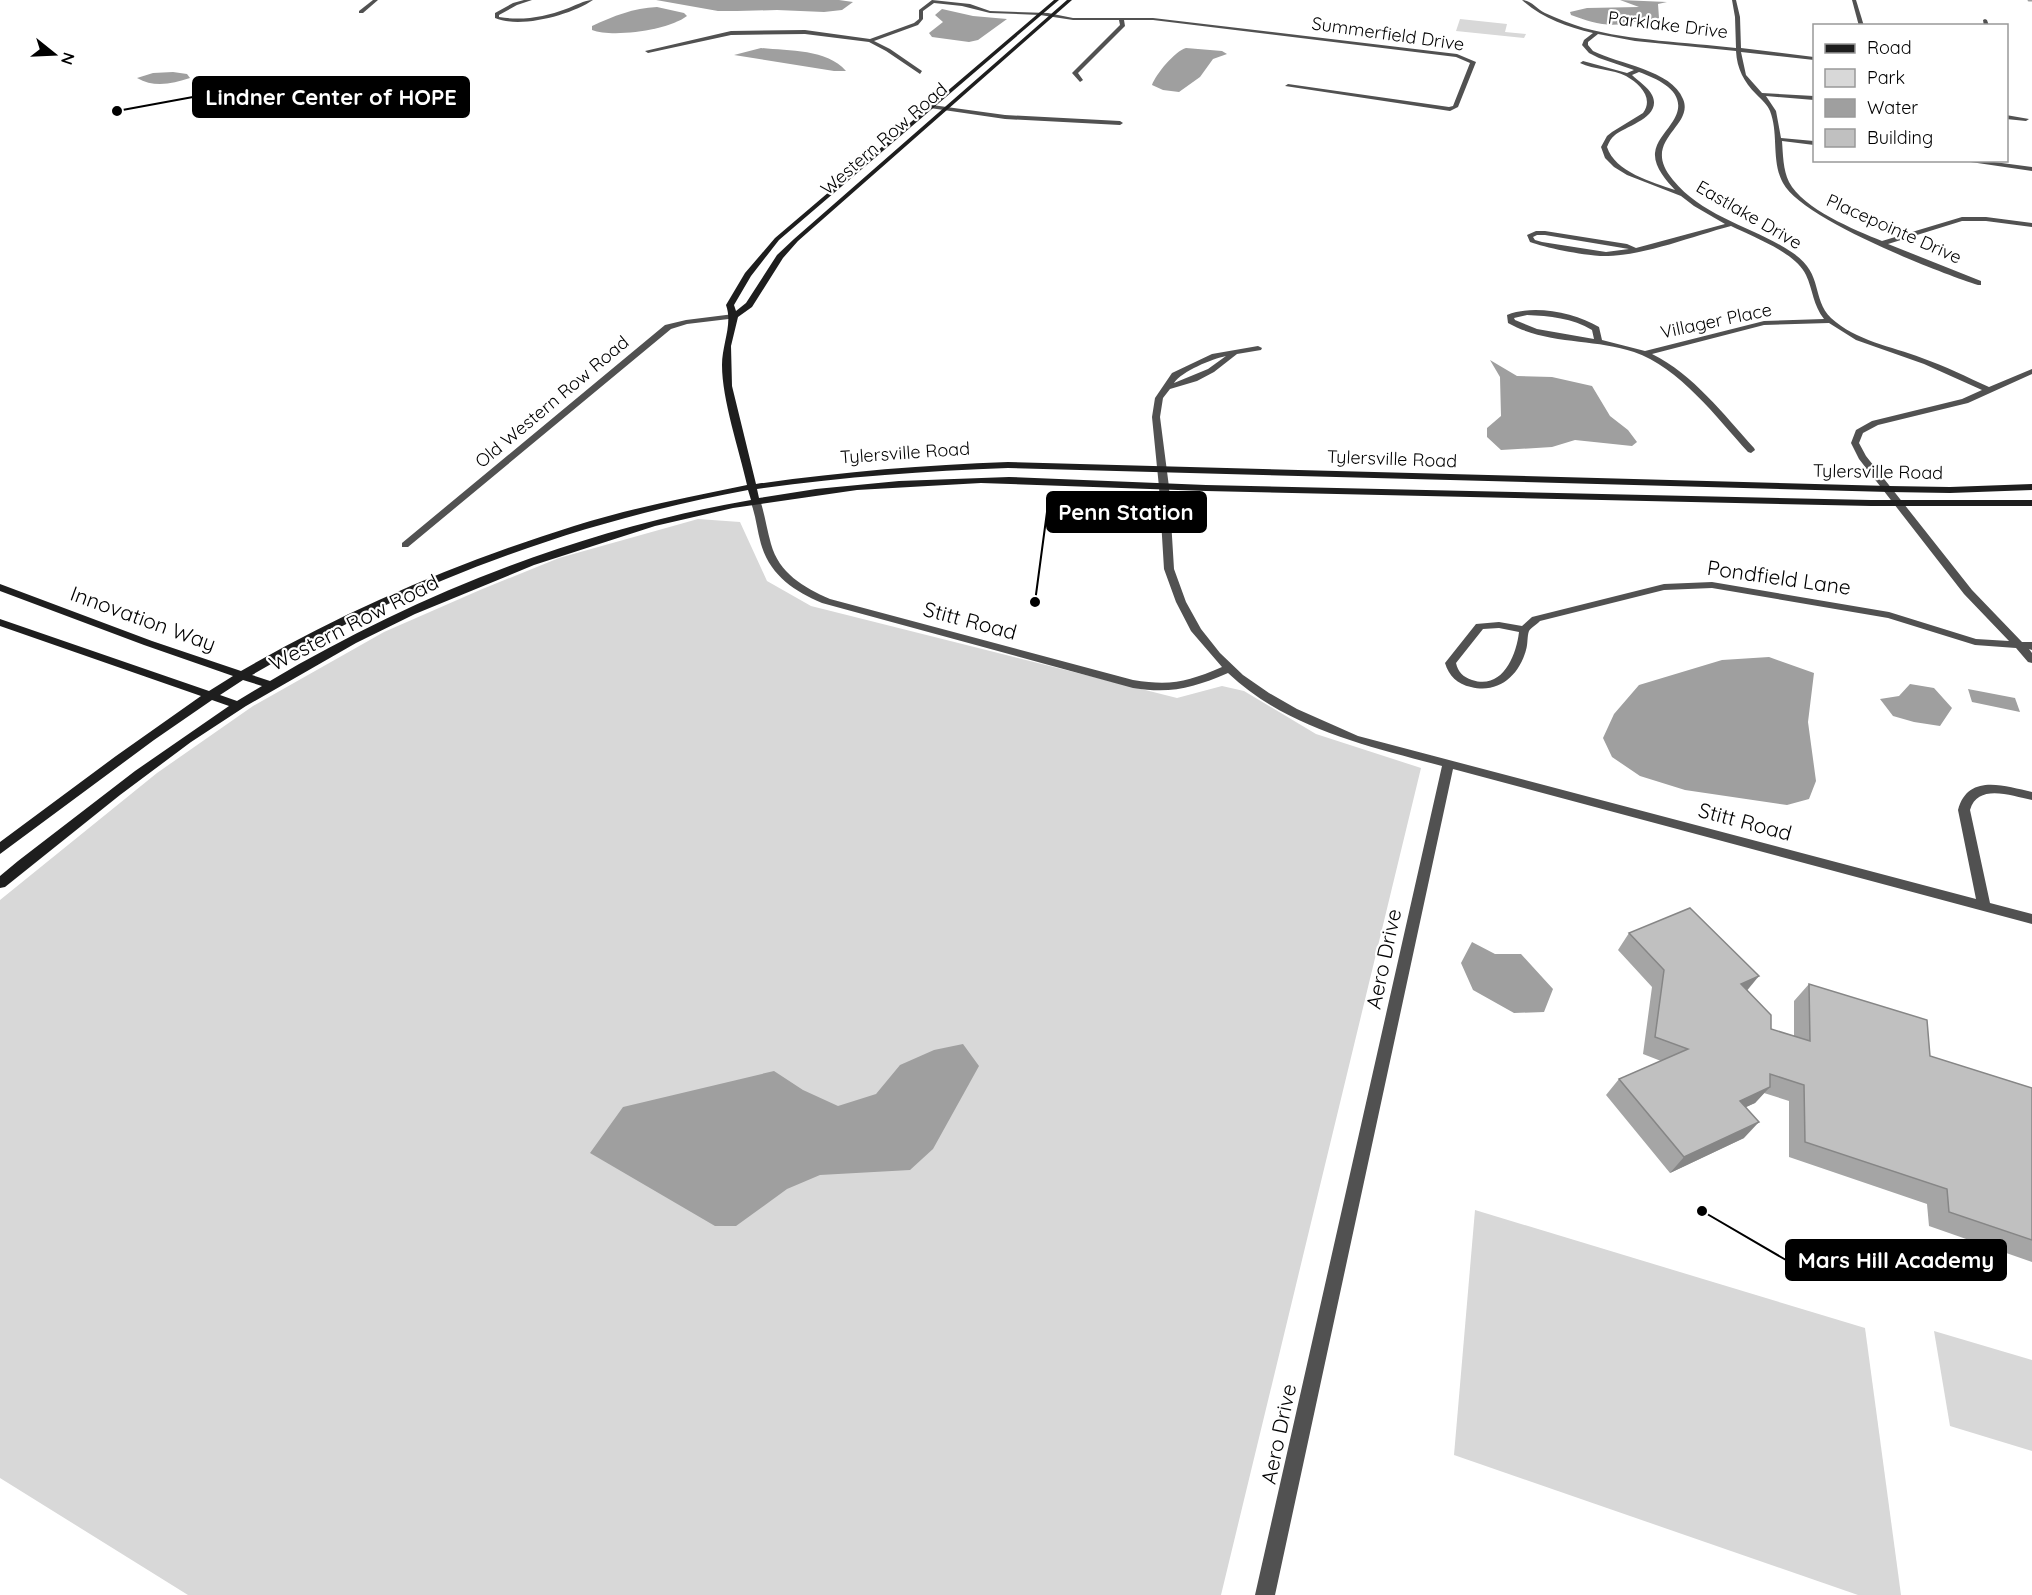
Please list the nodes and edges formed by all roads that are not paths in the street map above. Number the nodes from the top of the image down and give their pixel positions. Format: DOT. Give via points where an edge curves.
graph roads {
  1 [pos="376,0"];
  2 [pos="530,0"];
  3 [pos="591,0"];
  4 [pos="1058,0"];
  5 [pos="1070,0"];
  6 [pos="1330,0"];
  7 [pos="1360,0"];
  8 [pos="1524,0"];
  9 [pos="1734,0"];
  10 [pos="1854,0"];
  11 [pos="934,1"];
  12 [pos="989,4"];
  13 [pos="964,5"];
  14 [pos="999,5"];
  15 [pos="361,12"];
  16 [pos="1027,12"];
  17 [pos="1041,14"];
  18 [pos="1052,15"];
  19 [pos="1121,18"];
  20 [pos="1861,24"];
  21 [pos="1598,32"];
  22 [pos="870,41"];
  23 [pos="1739,50"];
  24 [pos="648,51"];
  25 [pos="1813,58"];
  26 [pos="1583,63"];
  27 [pos="1638,70"];
  28 [pos="920,72"];
  29 [pos="1628,75"];
  30 [pos="1080,80"];
  31 [pos="1288,87"];
  32 [pos="1759,94"];
  33 [pos="1813,98"];
  34 [pos="934,105"];
  35 [pos="948,107"];
  36 [pos="2008,117"];
  37 [pos="2026,119"];
  38 [pos="1778,139"];
  39 [pos="1813,143"];
  40 [pos="1976,162"];
  41 [pos="2032,169"];
  42 [pos="1684,195"];
  43 [pos="1731,224"];
  44 [pos="2032,225"];
  45 [pos="1883,243"];
  46 [pos="1636,250"];
  47 [pos="1978,283"];
  48 [pos="734,316"];
  49 [pos="1830,321"];
  50 [pos="1598,342"];
  51 [pos="1258,348"];
  52 [pos="1645,352"];
  53 [pos="2032,371"];
  54 [pos="1989,390"];
  55 [pos="1751,450"];
  56 [pos="1162,469"];
  57 [pos="753,485"];
  58 [pos="1164,487"];
  59 [pos="2032,487"];
  60 [pos="1888,489"];
  61 [pos="756,503"];
  62 [pos="1900,503"];
  63 [pos="2032,503"];
  64 [pos="405,545"];
  65 [pos="0,587"];
  66 [pos="0,622"];
  67 [pos="1524,630"];
  68 [pos="2020,646"];
  69 [pos="2032,646"];
  70 [pos="2032,659"];
  71 [pos="1227,669"];
  72 [pos="243,675"];
  73 [pos="273,686"];
  74 [pos="212,696"];
  75 [pos="240,706"];
  76 [pos="1448,764"];
  77 [pos="2032,796"];
  78 [pos="0,849"];
  79 [pos="0,883"];
  80 [pos="1984,906"];
  81 [pos="2032,919"];
  82 [pos="1265,1595"];
  1 -- 15 [label="street"];
  2 -- 3 [label="street" via="496,14 497,18 536,18"];
  4 -- 17 [label="main road, Western Row Road"];
  5 -- 18 [label="main road, Western Row Road"];
  6 -- 7 [label="street"];
  8 -- 21 [label="street, Parklake Drive" via="1547,16"];
  9 -- 23 [label="street, Placepointe Drive"];
  10 -- 20 [label="street"];
  11 -- 13 [label="street"];
  11 -- 22 [label="street" via="921,11 916,24"];
  12 -- 13 [label="street"];
  13 -- 16 [label="street" via="990,12"];
  14 -- 16 [label="street"];
  16 -- 17 [label="street, Summerfield Drive"];
  17 -- 18 [label="street, Summerfield Drive"];
  17 -- 34 [label="main road, Western Row Road"];
  18 -- 19 [label="street, Summerfield Drive"];
  18 -- 35 [label="main road, Western Row Road"];
  19 -- 30 [label="street" via="1123,25 1075,73"];
  19 -- 31 [label="street, Summerfield Drive" via="1445,55 1473,62 1450,110"];
  21 -- 23 [label="street, Parklake Drive"];
  21 -- 27 [label="street, Eastlake Drive" via="1586,42 1588,50"];
  22 -- 24 [label="street" via="805,32 756,31"];
  22 -- 28 [label="street"];
  23 -- 25 [label="street, Parklake Drive"];
  23 -- 32 [label="street, Placepointe Drive" via="1744,76"];
  26 -- 29 [label="street"];
  27 -- 29 [label="street"];
  27 -- 42 [label="street, Eastlake Drive" via="1664,82 1681,101 1680,113 1658,151 1665,174"];
  29 -- 42 [label="street" via="1647,91 1651,103 1644,115 1609,136 1604,143 1605,151 1613,163 1630,174"];
  32 -- 33 [label="street"];
  32 -- 38 [label="street, Placepointe Drive" via="1772,108"];
  34 -- 35 [label="street"];
  34 -- 48 [label="main road, Western Row Road" via="777,239 730,305"];
  35 -- 35 [label="street" via="1005,117 1120,123"];
  35 -- 48 [label="main road, Western Row Road" via="796,240 780,257 749,305"];
  36 -- 37 [label="street"];
  38 -- 39 [label="street"];
  38 -- 45 [label="street, Placepointe Drive" via="1786,183 1800,199 1836,222"];
  40 -- 41 [label="street"];
  42 -- 43 [label="street, Eastlake Drive"];
  43 -- 46 [label="street"];
  43 -- 49 [label="street, Eastlake Drive" via="1801,261 1812,277 1818,305"];
  44 -- 45 [label="street" via="1962,219"];
  45 -- 47 [label="street, Placepointe Drive"];
  46 -- 46 [label="street" via="1606,254 1541,244 1529,236 1545,233"];
  48 -- 57 [label="main road, Western Row Road" via="726,370"];
  48 -- 64 [label="street, Old Western Row Road" via="668,327"];
  49 -- 52 [label="street, Villager Place" via="1764,323"];
  49 -- 54 [label="street" via="1865,340"];
  50 -- 50 [label="street" via="1516,326 1510,317 1522,312 1582,321 1596,329"];
  50 -- 52 [label="street"];
  51 -- 56 [label="street" via="1234,353 1227,361 1186,382 1167,387 1156,406"];
  52 -- 55 [label="street" via="1668,367"];
  53 -- 54 [label="street"];
  54 -- 60 [label="street" via="1875,423 1859,432 1856,447"];
  56 -- 57 [label="main road, Tylersville Road" via="943,465"];
  56 -- 58 [label="street"];
  56 -- 60 [label="main road, Tylersville Road"];
  57 -- 61 [label="main road, Western Row Road"];
  57 -- 72 [label="main road, Western Row Road" via="615,517 535,540 454,570 372,607"];
  58 -- 61 [label="main road, Tylersville Road" via="984,480 830,491"];
  58 -- 62 [label="main road, Tylersville Road"];
  58 -- 71 [label="street" via="1169,569 1174,587 1193,627"];
  59 -- 60 [label="main road, Tylersville Road"];
  60 -- 62 [label="street"];
  61 -- 71 [label="street, Stitt Road" via="766,547 775,564 800,591 826,601 1164,690 1189,685"];
  61 -- 73 [label="main road, Western Row Road" via="654,524 552,555 404,615"];
  62 -- 63 [label="main road, Tylersville Road"];
  62 -- 68 [label="street" via="1980,606"];
  65 -- 72 [label="main road, Innovation Way"];
  66 -- 74 [label="main road"];
  67 -- 67 [label="street" via="1480,626 1454,656 1450,663 1452,672 1474,685 1499,682 1521,654"];
  67 -- 68 [label="street, Pondfield Lane" via="1546,616 1642,591 1712,585 1889,615 1975,642"];
  68 -- 69 [label="street, Pondfield Lane"];
  68 -- 70 [label="street"];
  71 -- 76 [label="street" via="1319,725"];
  72 -- 73 [label="main road, Innovation Way"];
  72 -- 74 [label="main road, Western Row Road"];
  73 -- 75 [label="main road, Western Row Road"];
  74 -- 75 [label="main road"];
  74 -- 78 [label="main road, Western Row Road" via="142,742"];
  75 -- 79 [label="main road, Western Row Road" via="186,740"];
  76 -- 80 [label="street, Stitt Road"];
  76 -- 82 [label="street, Aero Drive"];
  77 -- 80 [label="street" via="1987,789 1972,791 1965,799"];
  80 -- 81 [label="street, Stitt Road"];
}
